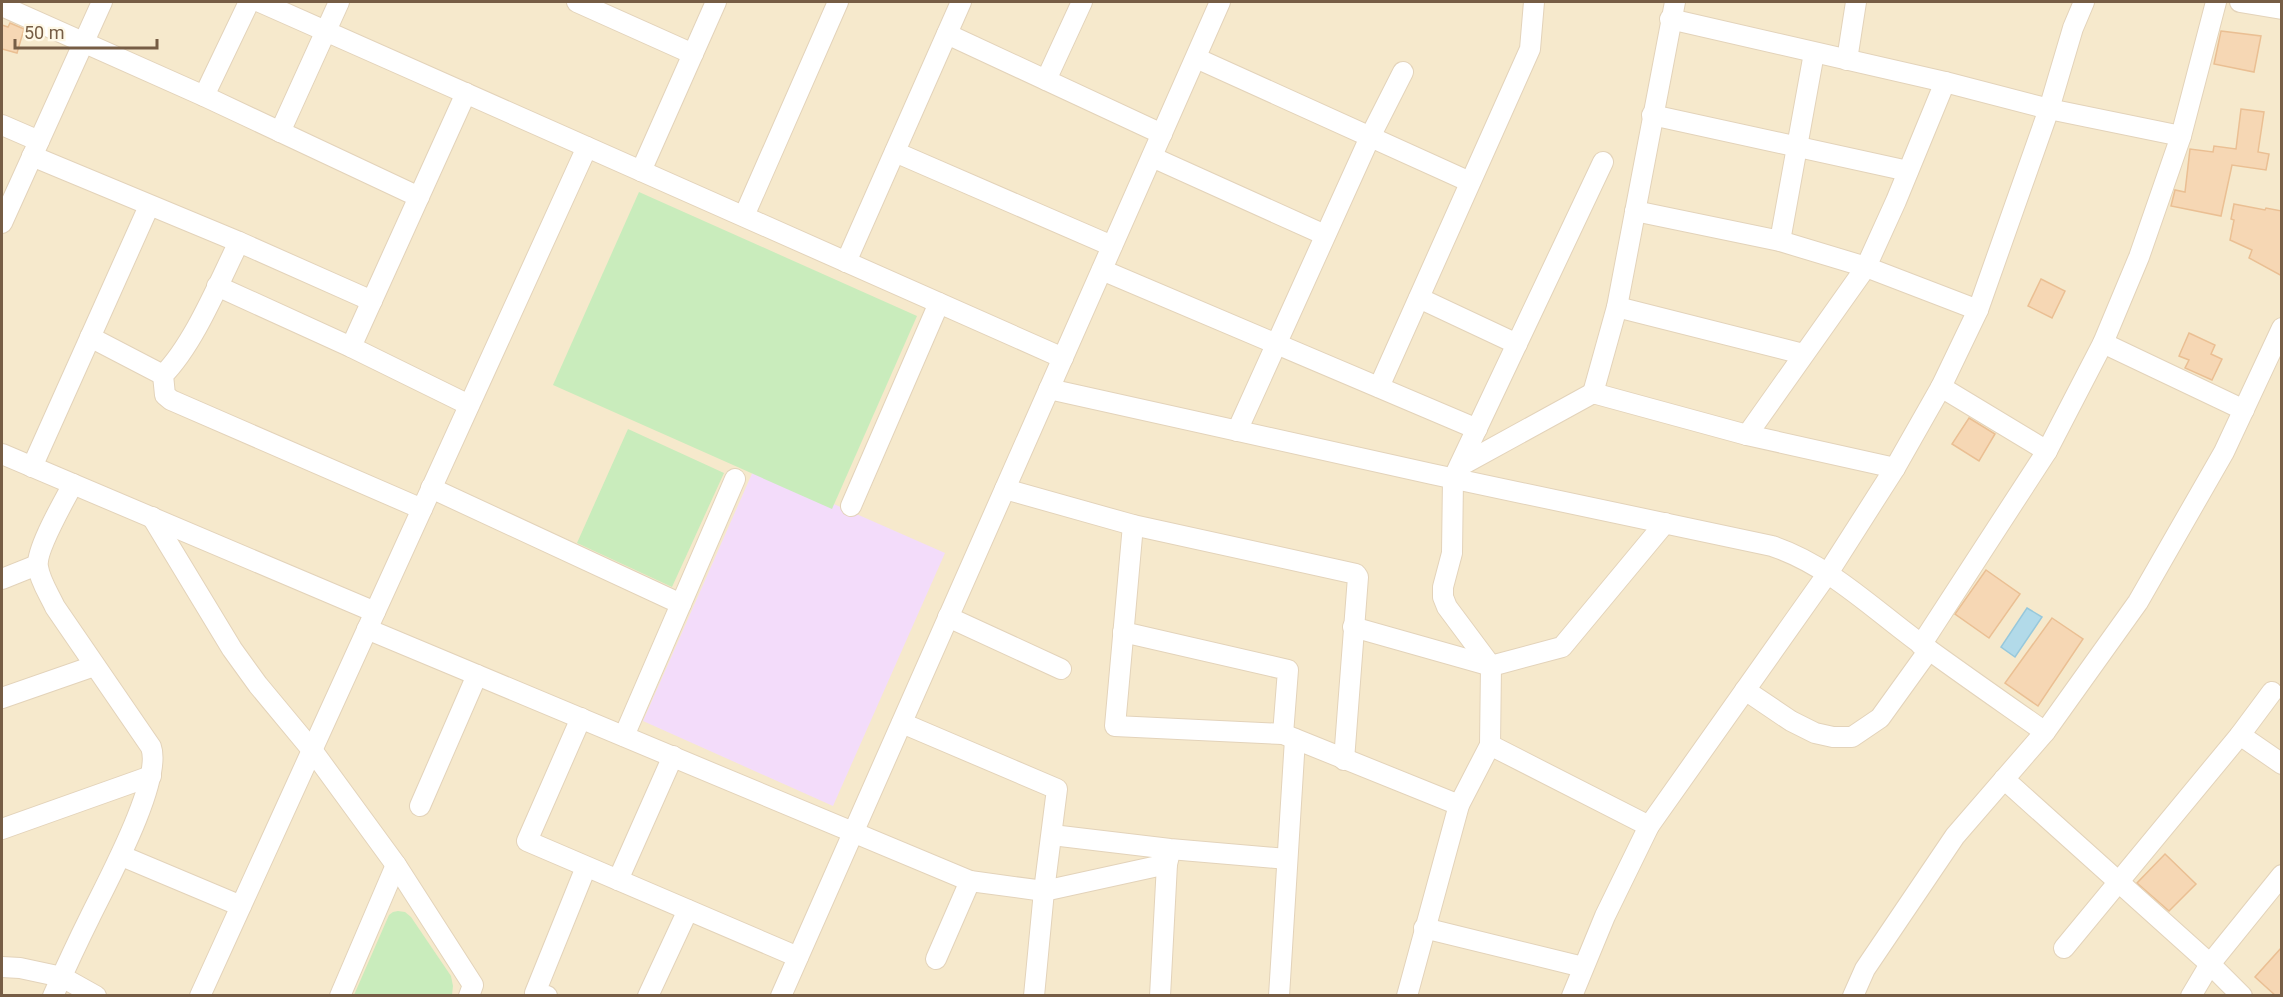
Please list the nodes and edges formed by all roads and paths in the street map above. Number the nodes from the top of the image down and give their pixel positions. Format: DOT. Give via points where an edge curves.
graph roads {
  1 [pos="102,2"];
  2 [pos="249,2"];
  3 [pos="260,2"];
  4 [pos="339,2"];
  5 [pos="577,2"];
  6 [pos="716,2"];
  7 [pos="838,2"];
  8 [pos="961,2"];
  9 [pos="1082,2"];
  10 [pos="1220,2"];
  11 [pos="1534,2"];
  12 [pos="1856,2"];
  13 [pos="2081,2"];
  14 [pos="2216,2"];
  15 [pos="2240,2"];
  16 [pos="2,6"];
  17 [pos="2282,9"];
  18 [pos="1672,10"];
  19 [pos="326,31"];
  20 [pos="947,34"];
  21 [pos="84,43"];
  22 [pos="1814,53"];
  23 [pos="693,54"];
  24 [pos="1196,58"];
  25 [pos="1847,60"];
  26 [pos="1403,72"];
  27 [pos="1046,80"];
  28 [pos="1945,82"];
  29 [pos="466,93"];
  30 [pos="204,96"];
  31 [pos="2049,110"];
  32 [pos="1652,115"];
  33 [pos="2,125"];
  34 [pos="280,132"];
  35 [pos="1162,134"];
  36 [pos="2181,136"];
  37 [pos="1370,137"];
  38 [pos="587,147"];
  39 [pos="1796,147"];
  40 [pos="35,149"];
  41 [pos="895,152"];
  42 [pos="1152,157"];
  43 [pos="1603,162"];
  44 [pos="641,171"];
  45 [pos="1908,171"];
  46 [pos="1470,182"];
  47 [pos="419,197"];
  48 [pos="149,206"];
  49 [pos="1635,211"];
  50 [pos="744,216"];
  51 [pos="2,223"];
  52 [pos="1325,235"];
  53 [pos="1780,241"];
  54 [pos="239,242"];
  55 [pos="1112,246"];
  56 [pos="846,262"];
  57 [pos="1866,267"];
  58 [pos="1102,270"];
  59 [pos="217,286"];
  60 [pos="1419,298"];
  61 [pos="372,301"];
  62 [pos="939,303"];
  63 [pos="1617,307"];
  64 [pos="1978,310"];
  65 [pos="2282,328"];
  66 [pos="90,337"];
  67 [pos="2103,343"];
  68 [pos="1276,344"];
  69 [pos="1517,344"];
  70 [pos="351,347"];
  71 [pos="1803,354"];
  72 [pos="2276,356"];
  73 [pos="1063,358"];
  74 [pos="163,375"];
  75 [pos="1379,387"];
  76 [pos="1941,387"];
  77 [pos="1049,388"];
  78 [pos="1593,393"];
  79 [pos="469,405"];
  80 [pos="2244,410"];
  81 [pos="1477,429"];
  82 [pos="1237,430"];
  83 [pos="1747,435"];
  84 [pos="2047,451"];
  85 [pos="2,454"];
  86 [pos="32,467"];
  87 [pos="1895,468"];
  88 [pos="1457,473"];
  89 [pos="735,479"];
  90 [pos="73,484"];
  91 [pos="431,488"];
  92 [pos="1005,489"];
  93 [pos="851,506"];
  94 [pos="422,509"];
  95 [pos="152,518"];
  96 [pos="1665,523"];
  97 [pos="1133,525"];
  98 [pos="37,566"];
  99 [pos="1828,573"];
  100 [pos="2,579"];
  101 [pos="681,604"];
  102 [pos="948,617"];
  103 [pos="371,620"];
  104 [pos="1353,627"];
  105 [pos="1123,632"];
  106 [pos="1925,647"];
  107 [pos="94,666"];
  108 [pos="1491,666"];
  109 [pos="1061,669"];
  110 [pos="477,675"];
  111 [pos="1745,690"];
  112 [pos="2272,692"];
  113 [pos="2,698"];
  114 [pos="581,718"];
  115 [pos="902,723"];
  116 [pos="2046,732"];
  117 [pos="2240,735"];
  118 [pos="624,736"];
  119 [pos="1289,737"];
  120 [pos="1490,745"];
  121 [pos="312,750"];
  122 [pos="673,756"];
  123 [pos="1344,760"];
  124 [pos="2282,765"];
  125 [pos="151,776"];
  126 [pos="2004,779"];
  127 [pos="1459,805"];
  128 [pos="420,806"];
  129 [pos="1649,826"];
  130 [pos="2,829"];
  131 [pos="854,831"];
  132 [pos="1052,835"];
  133 [pos="122,856"];
  134 [pos="1169,857"];
  135 [pos="1287,859"];
  136 [pos="396,865"];
  137 [pos="586,867"];
  138 [pos="2282,875"];
  139 [pos="618,880"];
  140 [pos="970,881"];
  141 [pos="2119,882"];
  142 [pos="1044,891"];
  143 [pos="241,906"];
  144 [pos="688,910"];
  145 [pos="1424,928"];
  146 [pos="2064,948"];
  147 [pos="798,957"];
  148 [pos="936,959"];
  149 [pos="2210,964"];
  150 [pos="2,967"];
  151 [pos="1583,967"];
  152 [pos="62,977"];
  153 [pos="53,996"];
  154 [pos="96,996"];
  155 [pos="200,996"];
  156 [pos="340,996"];
  157 [pos="469,996"];
  158 [pos="547,996"];
  159 [pos="648,996"];
  160 [pos="781,996"];
  161 [pos="1034,996"];
  162 [pos="1160,996"];
  163 [pos="1279,996"];
  164 [pos="1407,996"];
  165 [pos="1572,996"];
  166 [pos="1853,996"];
  167 [pos="2191,996"];
  168 [pos="2242,996"];
  1 -- 21 [label="street"];
  2 -- 30 [label="street"];
  3 -- 19 [label="street"];
  4 -- 19 [label="street"];
  5 -- 23 [label="street"];
  6 -- 23 [label="street"];
  7 -- 50 [label="street"];
  8 -- 20 [label="street"];
  9 -- 27 [label="street"];
  10 -- 24 [label="street"];
  11 -- 46 [label="street" via="1530,49"];
  12 -- 25 [label="street"];
  13 -- 31 [label="street"];
  14 -- 36 [label="street"];
  15 -- 17 [label="street"];
  16 -- 21 [label="street"];
  18 -- 22 [label="street"];
  18 -- 32 [label="street"];
  19 -- 29 [label="street"];
  19 -- 34 [label="street"];
  20 -- 27 [label="street"];
  20 -- 41 [label="street"];
  21 -- 30 [label="street"];
  21 -- 40 [label="street"];
  22 -- 25 [label="street"];
  22 -- 39 [label="street"];
  23 -- 44 [label="street"];
  24 -- 35 [label="street"];
  24 -- 37 [label="street"];
  25 -- 28 [label="street"];
  26 -- 37 [label="street"];
  27 -- 35 [label="street"];
  28 -- 31 [label="street"];
  28 -- 45 [label="street"];
  29 -- 38 [label="street"];
  29 -- 47 [label="street"];
  30 -- 34 [label="street"];
  31 -- 36 [label="street"];
  31 -- 64 [label="street"];
  32 -- 39 [label="street"];
  32 -- 49 [label="street"];
  33 -- 40 [label="street"];
  34 -- 47 [label="street"];
  35 -- 42 [label="street"];
  36 -- 67 [label="street" via="2139,257"];
  37 -- 46 [label="street"];
  37 -- 52 [label="street"];
  38 -- 44 [label="street"];
  38 -- 79 [label="street"];
  39 -- 45 [label="street"];
  39 -- 53 [label="street"];
  40 -- 48 [label="street"];
  40 -- 51 [label="street"];
  41 -- 55 [label="street"];
  41 -- 56 [label="street"];
  42 -- 52 [label="street"];
  42 -- 55 [label="street"];
  43 -- 69 [label="street"];
  44 -- 50 [label="street"];
  45 -- 57 [label="street"];
  46 -- 60 [label="street"];
  47 -- 61 [label="street"];
  48 -- 54 [label="street"];
  48 -- 66 [label="street"];
  49 -- 53 [label="street"];
  49 -- 63 [label="street"];
  50 -- 56 [label="street"];
  52 -- 68 [label="street"];
  53 -- 57 [label="street"];
  54 -- 59 [label="street"];
  54 -- 61 [label="street"];
  55 -- 58 [label="street"];
  56 -- 62 [label="street"];
  57 -- 64 [label="street"];
  57 -- 71 [label="street"];
  58 -- 68 [label="street"];
  58 -- 73 [label="street"];
  59 -- 70 [label="street"];
  59 -- 74 [label="street" via="179,355"];
  60 -- 69 [label="street"];
  60 -- 75 [label="street"];
  61 -- 70 [label="street"];
  62 -- 73 [label="street"];
  62 -- 93 [label="street"];
  63 -- 71 [label="street"];
  63 -- 78 [label="street"];
  64 -- 76 [label="street"];
  65 -- 72 [label="street"];
  66 -- 74 [label="street"];
  66 -- 86 [label="street"];
  67 -- 80 [label="street"];
  67 -- 84 [label="street"];
  68 -- 75 [label="street"];
  68 -- 82 [label="street"];
  69 -- 81 [label="street"];
  70 -- 79 [label="street"];
  71 -- 83 [label="street"];
  72 -- 80 [label="street"];
  73 -- 77 [label="street"];
  74 -- 94 [label="street" via="165,395 171,400"];
  75 -- 81 [label="street"];
  76 -- 84 [label="street"];
  76 -- 87 [label="street"];
  77 -- 82 [label="street"];
  77 -- 92 [label="street"];
  78 -- 83 [label="street"];
  78 -- 88 [label="street"];
  79 -- 91 [label="street"];
  80 -- 116 [label="street" via="2138,602"];
  81 -- 88 [label="street"];
  82 -- 88 [label="street"];
  83 -- 87 [label="street"];
  84 -- 106 [label="street"];
  85 -- 86 [label="street"];
  86 -- 90 [label="street"];
  87 -- 99 [label="street"];
  88 -- 96 [label="street"];
  88 -- 108 [label="street" via="1452,553 1443,597"];
  89 -- 101 [label="street"];
  90 -- 95 [label="street"];
  90 -- 98 [label="street" via="39,552"];
  91 -- 94 [label="street"];
  91 -- 101 [label="street"];
  92 -- 97 [label="street"];
  92 -- 102 [label="street"];
  94 -- 103 [label="street"];
  95 -- 103 [label="street"];
  95 -- 121 [label="street" via="232,649"];
  96 -- 99 [label="street" via="1792,552"];
  96 -- 108 [label="street" via="1562,647"];
  97 -- 104 [label="street" via="1356,574"];
  97 -- 105 [label="street"];
  98 -- 100 [label="street"];
  98 -- 107 [label="street" via="55,607"];
  99 -- 106 [label="street"];
  99 -- 111 [label="street"];
  101 -- 118 [label="street"];
  102 -- 109 [label="street"];
  102 -- 115 [label="street"];
  103 -- 110 [label="street"];
  103 -- 121 [label="street"];
  104 -- 108 [label="street"];
  104 -- 123 [label="street"];
  105 -- 119 [label="street" via="1288,670"];
  105 -- 119 [label="street" via="1115,726"];
  106 -- 111 [label="street" via="1880,718 1852,737 1815,733"];
  106 -- 116 [label="street"];
  107 -- 113 [label="street"];
  107 -- 125 [label="street" via="151,747"];
  108 -- 120 [label="street"];
  110 -- 114 [label="street"];
  110 -- 128 [label="street"];
  111 -- 129 [label="street"];
  112 -- 117 [label="street"];
  114 -- 118 [label="street"];
  114 -- 137 [label="street" via="527,842"];
  115 -- 131 [label="street"];
  115 -- 132 [label="street" via="1057,789"];
  116 -- 126 [label="street"];
  117 -- 124 [label="street"];
  117 -- 141 [label="street"];
  118 -- 122 [label="street"];
  119 -- 123 [label="street"];
  119 -- 135 [label="street"];
  120 -- 127 [label="street"];
  120 -- 129 [label="street"];
  121 -- 136 [label="street"];
  121 -- 143 [label="street"];
  122 -- 131 [label="street"];
  122 -- 139 [label="street"];
  123 -- 127 [label="street"];
  125 -- 130 [label="street"];
  125 -- 133 [label="street"];
  126 -- 141 [label="street"];
  126 -- 166 [label="street" via="1928,874 1865,969"];
  127 -- 145 [label="street"];
  129 -- 151 [label="street"];
  131 -- 140 [label="street"];
  131 -- 147 [label="street"];
  132 -- 134 [label="street"];
  132 -- 142 [label="street"];
  133 -- 143 [label="street"];
  133 -- 152 [label="street"];
  134 -- 135 [label="street"];
  134 -- 142 [label="street"];
  134 -- 162 [label="street"];
  135 -- 163 [label="street"];
  136 -- 156 [label="street"];
  136 -- 157 [label="street" via="473,985"];
  137 -- 139 [label="street"];
  137 -- 158 [label="street" via="535,993"];
  138 -- 149 [label="street"];
  139 -- 144 [label="street"];
  140 -- 142 [label="street"];
  140 -- 148 [label="street"];
  141 -- 146 [label="street"];
  141 -- 149 [label="street"];
  142 -- 161 [label="street"];
  143 -- 155 [label="street"];
  144 -- 147 [label="street"];
  144 -- 159 [label="street"];
  145 -- 151 [label="street"];
  145 -- 164 [label="street"];
  147 -- 160 [label="street"];
  149 -- 167 [label="street"];
  149 -- 168 [label="street"];
  150 -- 152 [label="street"];
  151 -- 165 [label="street"];
  152 -- 153 [label="street"];
  152 -- 154 [label="street"];
}
